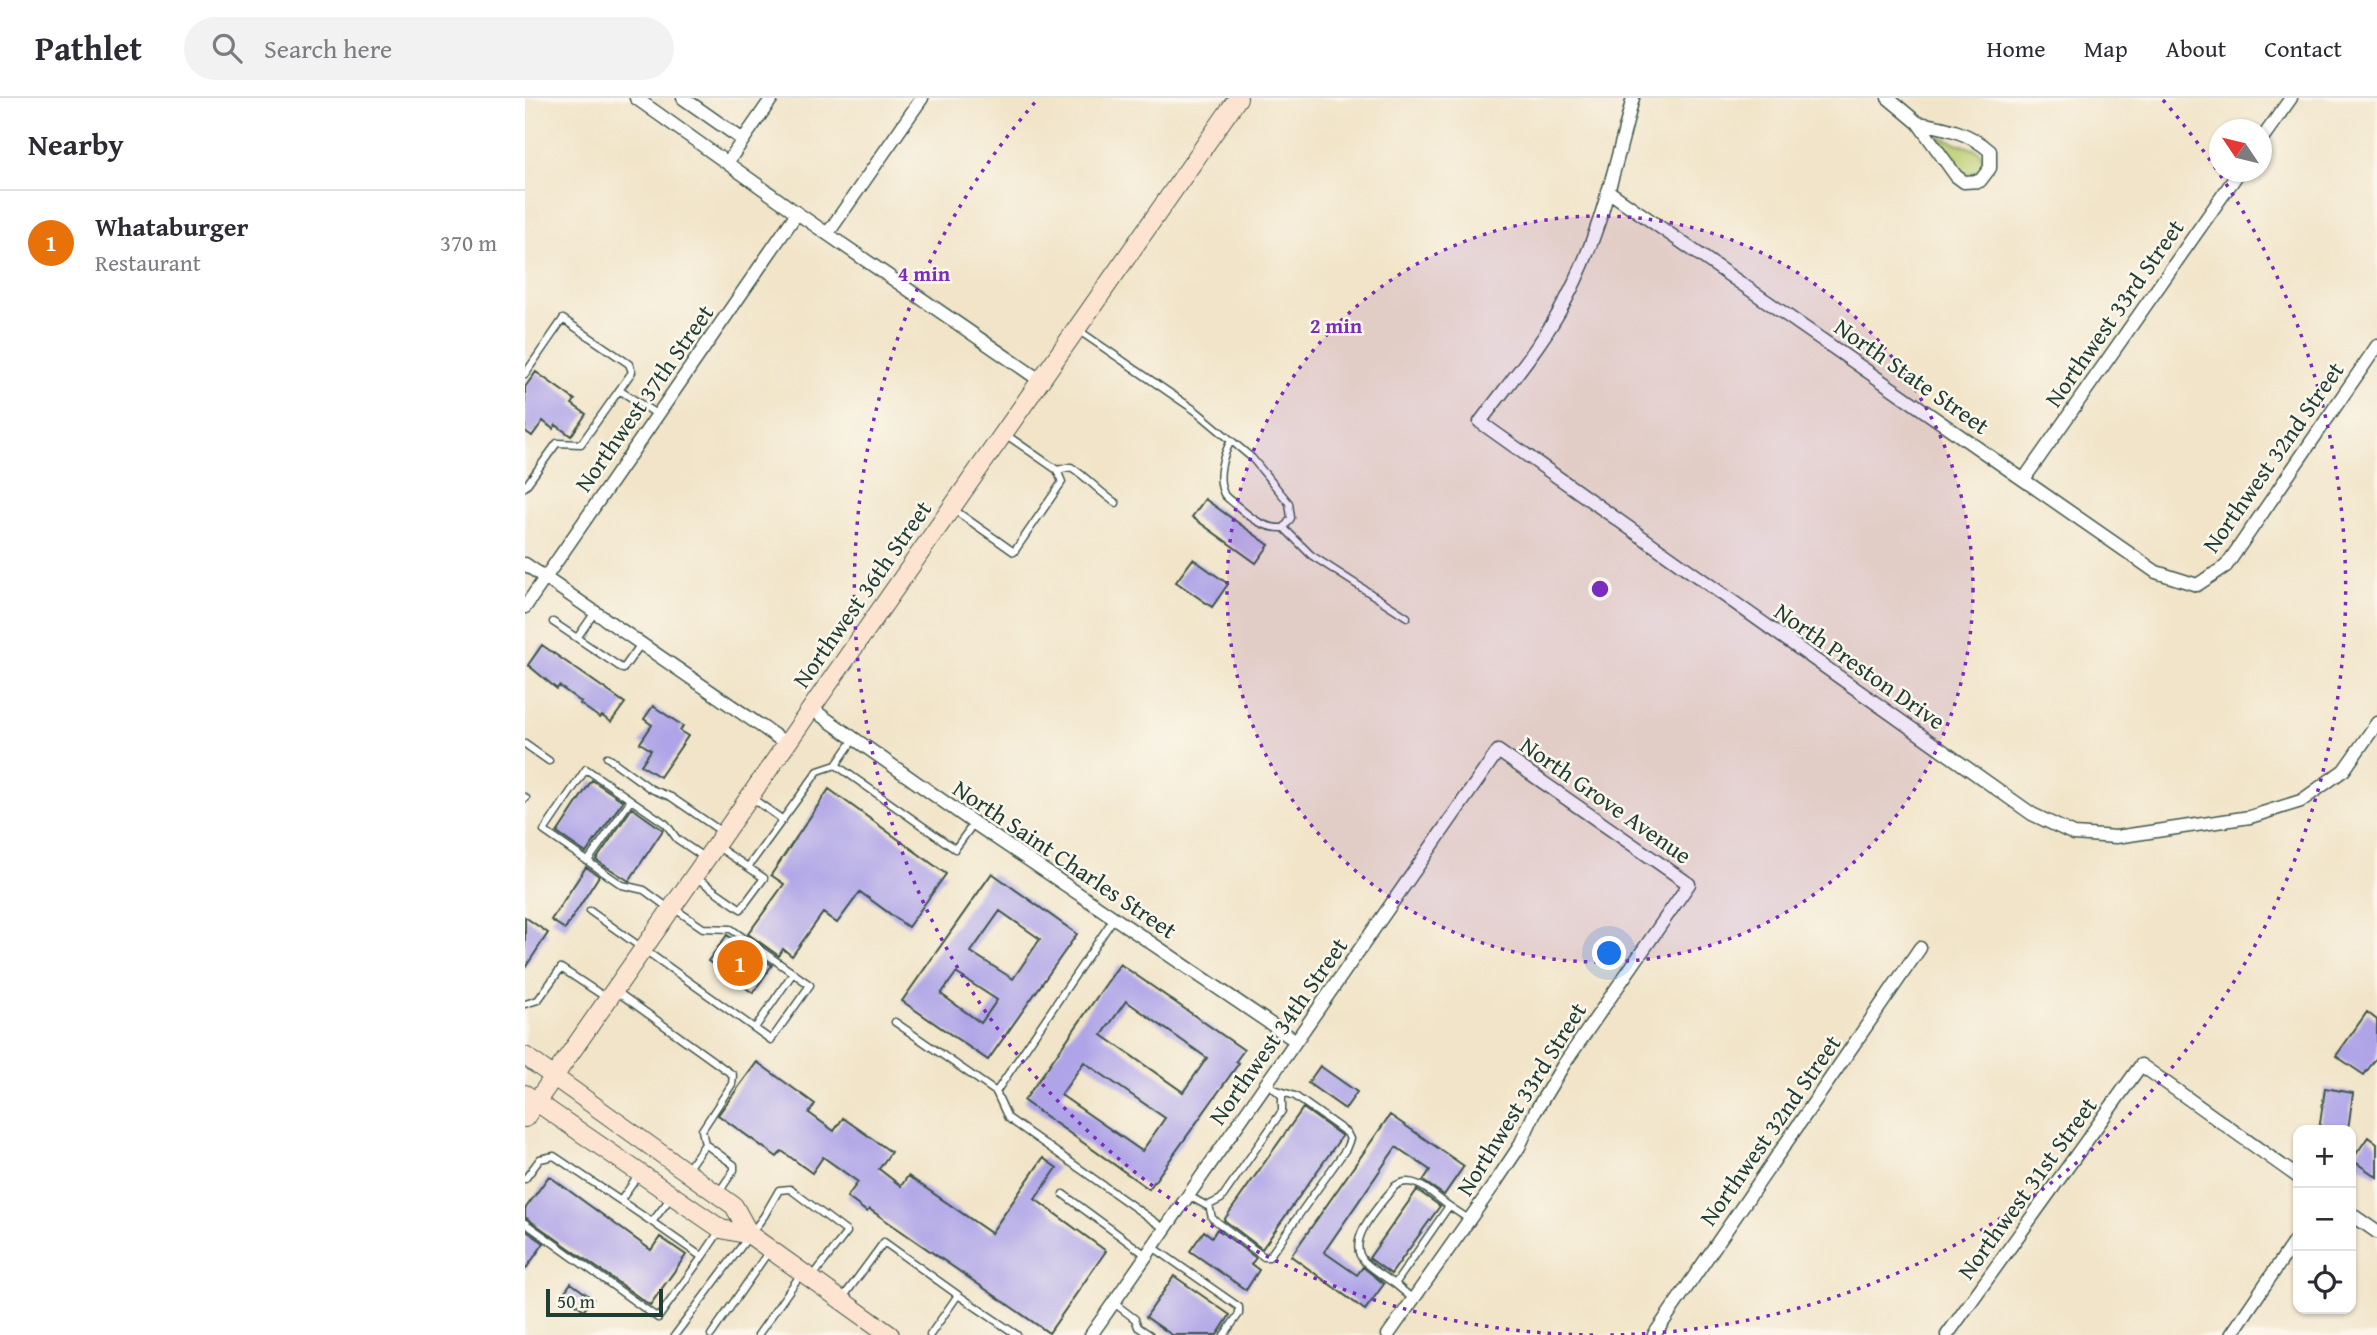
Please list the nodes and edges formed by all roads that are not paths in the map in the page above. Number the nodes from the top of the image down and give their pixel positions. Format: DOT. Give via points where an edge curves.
graph roads {
  1 [pos="636,98"];
  2 [pos="683,98"];
  3 [pos="772,98"];
  4 [pos="922,98"];
  5 [pos="1238,98"];
  6 [pos="1633,98"];
  7 [pos="1888,98"];
  8 [pos="2291,98"];
  9 [pos="1918,123"];
  10 [pos="2272,126"];
  11 [pos="743,139"];
  12 [pos="727,163"];
  13 [pos="2232,182"];
  14 [pos="1608,191"];
  15 [pos="797,213"];
  16 [pos="828,233"];
  17 [pos="1077,329"];
  18 [pos="2377,346"];
  19 [pos="525,374"];
  20 [pos="1041,381"];
  21 [pos="619,390"];
  22 [pos="658,415"];
  23 [pos="1004,433"];
  24 [pos="1231,440"];
  25 [pos="1057,470"];
  26 [pos="2024,479"];
  27 [pos="525,487"];
  28 [pos="1116,503"];
  29 [pos="952,508"];
  30 [pos="1284,528"];
  31 [pos="525,564"];
  32 [pos="545,578"];
  33 [pos="2197,585"];
  34 [pos="525,607"];
  35 [pos="595,612"];
  36 [pos="1407,617"];
  37 [pos="553,622"];
  38 [pos="577,638"];
  39 [pos="641,644"];
  40 [pos="812,709"];
  41 [pos="2377,723"];
  42 [pos="854,739"];
  43 [pos="525,744"];
  44 [pos="787,744"];
  45 [pos="1498,751"];
  46 [pos="607,757"];
  47 [pos="549,761"];
  48 [pos="836,765"];
  49 [pos="751,797"];
  50 [pos="631,800"];
  51 [pos="783,820"];
  52 [pos="974,823"];
  53 [pos="716,846"];
  54 [pos="588,861"];
  55 [pos="748,867"];
  56 [pos="695,877"];
  57 [pos="1689,884"];
  58 [pos="672,909"];
  59 [pos="590,911"];
  60 [pos="1114,918"];
  61 [pos="1920,948"];
  62 [pos="644,949"];
  63 [pos="793,973"];
  64 [pos="612,995"];
  65 [pos="525,1004"];
  66 [pos="895,1022"];
  67 [pos="755,1028"];
  68 [pos="1296,1041"];
  69 [pos="525,1056"];
  70 [pos="555,1076"];
  71 [pos="1273,1086"];
  72 [pos="996,1092"];
  73 [pos="531,1098"];
  74 [pos="525,1118"];
  75 [pos="705,1143"];
  76 [pos="686,1171"];
  77 [pos="2293,1173"];
  78 [pos="640,1174"];
  79 [pos="526,1175"];
  80 [pos="718,1194"];
  81 [pos="1063,1194"];
  82 [pos="672,1196"];
  83 [pos="1189,1196"];
  84 [pos="621,1200"];
  85 [pos="1209,1205"];
  86 [pos="1449,1206"];
  87 [pos="2356,1217"];
  88 [pos="1470,1220"];
  89 [pos="652,1222"];
  90 [pos="525,1223"];
  91 [pos="1165,1229"];
  92 [pos="721,1230"];
  93 [pos="2377,1232"];
  94 [pos="750,1235"];
  95 [pos="2293,1243"];
  96 [pos="771,1250"];
  97 [pos="1150,1251"];
  98 [pos="702,1256"];
  99 [pos="807,1275"];
  100 [pos="1395,1284"];
  101 [pos="958,1295"];
  102 [pos="1413,1299"];
  103 [pos="841,1300"];
  104 [pos="1114,1303"];
  105 [pos="675,1335"];
  106 [pos="711,1335"];
  107 [pos="758,1335"];
  108 [pos="890,1335"];
  109 [pos="930,1335"];
  110 [pos="1017,1335"];
  111 [pos="1091,1335"];
  112 [pos="1150,1335"];
  113 [pos="1224,1335"];
  114 [pos="1388,1335"];
  115 [pos="1654,1335"];
  116 [pos="1947,1335"];
  117 [pos="2231,1335"];
  1 -- 12 [label="street"];
  2 -- 11 [label="street"];
  3 -- 11 [label="street"];
  4 -- 16 [label="street"];
  5 -- 17 [label="main road, Northwest 36th Street"];
  6 -- 14 [label="street"];
  7 -- 9 [label="street"];
  8 -- 10 [label="street"];
  9 -- 9 [label="street" via="1964,182 1980,181 1990,168 1990,151 1980,141"];
  11 -- 12 [label="street"];
  12 -- 15 [label="street"];
  13 -- 26 [label="street, Northwest 33rd Street"];
  14 -- 26 [label="street, North State Street"];
  14 -- 41 [label="street, North Preston Drive" via="1584,262 1558,315 1480,422 2032,814 2074,834 2116,837 2250,817 2301,801 2344,770"];
  15 -- 16 [label="street"];
  15 -- 22 [label="street, Northwest 37th Street"];
  16 -- 20 [label="street"];
  17 -- 20 [label="main road, Northwest 36th Street"];
  17 -- 24 [label="lane"];
  18 -- 33 [label="street, Northwest 32nd Street" via="2226,566"];
  19 -- 21 [label="lane" via="563,319 629,364 632,372"];
  20 -- 23 [label="main road, Northwest 36th Street"];
  21 -- 22 [label="lane"];
  21 -- 27 [label="lane" via="581,444 557,443"];
  22 -- 32 [label="street, Northwest 37th Street"];
  23 -- 25 [label="lane"];
  23 -- 29 [label="main road, Northwest 36th Street"];
  24 -- 30 [label="lane" via="1289,503 1291,517"];
  24 -- 30 [label="lane" via="1220,475 1224,494 1250,518 1271,528"];
  25 -- 28 [label="lane" via="1071,467"];
  25 -- 29 [label="lane" via="1062,482 1014,552"];
  26 -- 33 [label="street, North State Street" via="2156,572"];
  29 -- 40 [label="main road, Northwest 36th Street"];
  30 -- 36 [label="lane" via="1311,555"];
  31 -- 32 [label="street"];
  32 -- 34 [label="street, Northwest 37th Street"];
  32 -- 35 [label="street"];
  35 -- 38 [label="lane"];
  35 -- 39 [label="street"];
  37 -- 38 [label="lane"];
  38 -- 39 [label="lane" via="624,669"];
  39 -- 44 [label="street"];
  40 -- 42 [label="street, North Saint Charles Street"];
  40 -- 44 [label="main road, Northwest 36th Street"];
  42 -- 48 [label="lane"];
  42 -- 52 [label="street, North Saint Charles Street"];
  43 -- 47 [label="lane"];
  44 -- 49 [label="main road, Northwest 36th Street"];
  45 -- 57 [label="street, North Grove Avenue"];
  45 -- 68 [label="street, Northwest 34th Street"];
  46 -- 53 [label="lane" via="651,789 671,797"];
  48 -- 51 [label="lane" via="818,771"];
  48 -- 52 [label="lane" via="955,849"];
  49 -- 51 [label="lane"];
  49 -- 53 [label="main road, Northwest 36th Street"];
  50 -- 53 [label="lane" via="666,824 677,839"];
  50 -- 54 [label="lane"];
  50 -- 54 [label="lane" via="586,769 544,831"];
  51 -- 55 [label="lane"];
  52 -- 60 [label="street, North Saint Charles Street"];
  53 -- 55 [label="lane"];
  53 -- 56 [label="main road, Northwest 36th Street"];
  54 -- 58 [label="lane" via="622,885 644,890"];
  55 -- 56 [label="lane" via="764,878 741,909"];
  56 -- 58 [label="main road, Northwest 36th Street"];
  57 -- 88 [label="street, Northwest 33rd Street" via="1564,1064 1519,1147"];
  58 -- 62 [label="main road, Northwest 36th Street"];
  58 -- 63 [label="lane" via="703,928 731,929"];
  59 -- 62 [label="lane"];
  60 -- 68 [label="street, North Saint Charles Street"];
  60 -- 72 [label="lane"];
  61 -- 115 [label="street, Northwest 32nd Street"];
  62 -- 64 [label="main road, Northwest 36th Street"];
  62 -- 67 [label="lane"];
  63 -- 67 [label="lane"];
  63 -- 67 [label="lane" via="810,985 772,1040"];
  64 -- 65 [label="lane" via="561,968 538,1000"];
  64 -- 70 [label="main road, Northwest 36th Street"];
  64 -- 75 [label="lane" via="733,1075 732,1084 702,1130"];
  66 -- 72 [label="lane"];
  68 -- 71 [label="street, Northwest 34th Street"];
  69 -- 70 [label="main road"];
  70 -- 73 [label="main road, Northwest 36th Street"];
  70 -- 76 [label="main road"];
  71 -- 83 [label="street, Northwest 34th Street"];
  71 -- 85 [label="lane" via="1282,1097 1282,1111 1221,1199"];
  71 -- 85 [label="lane" via="1347,1133 1346,1149 1269,1257 1212,1218"];
  72 -- 91 [label="lane" via="1008,1118"];
  73 -- 74 [label="main road, Northwest 36th Street"];
  73 -- 78 [label="main road"];
  75 -- 76 [label="lane"];
  75 -- 80 [label="lane" via="734,1165"];
  76 -- 80 [label="main road"];
  77 -- 116 [label="street, Northwest 31st Street" via="2141,1065"];
  78 -- 82 [label="main road"];
  78 -- 84 [label="lane"];
  79 -- 84 [label="lane" via="540,1159 554,1156"];
  80 -- 94 [label="main road" via="734,1206"];
  81 -- 97 [label="lane"];
  82 -- 89 [label="lane"];
  82 -- 92 [label="main road"];
  83 -- 85 [label="lane"];
  83 -- 91 [label="street, Northwest 34th Street"];
  84 -- 89 [label="lane"];
  86 -- 88 [label="lane"];
  86 -- 100 [label="lane"];
  86 -- 100 [label="lane" via="1416,1182 1401,1181 1358,1237 1363,1260"];
  87 -- 93 [label="street"];
  88 -- 102 [label="street, Northwest 33rd Street"];
  89 -- 98 [label="lane"];
  90 -- 98 [label="lane" via="658,1318"];
  91 -- 97 [label="street, Northwest 34th Street"];
  92 -- 94 [label="main road"];
  92 -- 98 [label="lane"];
  94 -- 96 [label="main road"];
  94 -- 99 [label="lane" via="779,1190 790,1189 847,1232"];
  94 -- 105 [label="lane"];
  95 -- 117 [label="street"];
  96 -- 99 [label="main road"];
  96 -- 106 [label="lane"];
  97 -- 104 [label="street, Northwest 34th Street"];
  97 -- 113 [label="lane" via="1239,1307"];
  99 -- 103 [label="main road"];
  99 -- 107 [label="lane"];
  100 -- 102 [label="lane"];
  101 -- 103 [label="lane" via="884,1242"];
  101 -- 109 [label="lane"];
  101 -- 110 [label="lane"];
  102 -- 114 [label="street, Northwest 33rd Street"];
  103 -- 108 [label="main road"];
  104 -- 111 [label="street, Northwest 34th Street"];
  104 -- 112 [label="lane"];
}
